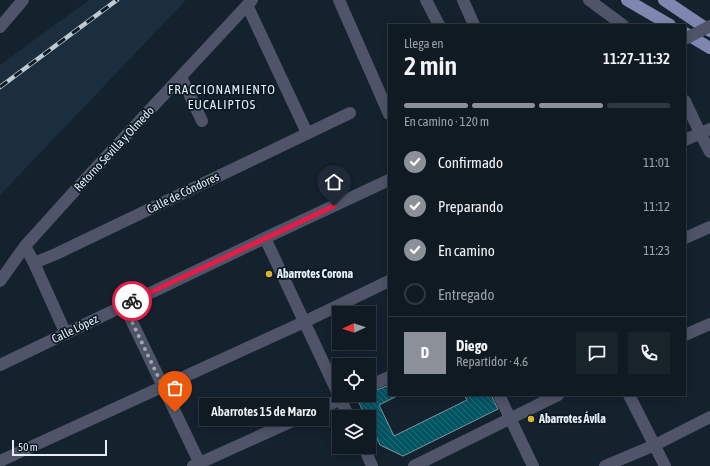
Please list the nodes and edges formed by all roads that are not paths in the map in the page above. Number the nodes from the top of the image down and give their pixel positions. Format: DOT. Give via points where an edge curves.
graph roads {
  1 [pos="24,0"];
  2 [pos="339,0"];
  3 [pos="426,0"];
  4 [pos="463,0"];
  5 [pos="589,0"];
  6 [pos="627,0"];
  7 [pos="664,0"];
  8 [pos="249,2"];
  9 [pos="438,24"];
  10 [pos="474,24"];
  11 [pos="622,24"];
  12 [pos="668,24"];
  13 [pos="710,26"];
  14 [pos="0,27"];
  15 [pos="710,30"];
  16 [pos="686,34"];
  17 [pos="686,38"];
  18 [pos="710,48"];
  19 [pos="181,77"];
  20 [pos="686,102"];
  21 [pos="388,112"];
  22 [pos="350,113"];
  23 [pos="202,121"];
  24 [pos="705,131"];
  25 [pos="307,133"];
  26 [pos="686,140"];
  27 [pos="710,152"];
  28 [pos="388,180"];
  29 [pos="710,227"];
  30 [pos="265,238"];
  31 [pos="686,238"];
  32 [pos="25,246"];
  33 [pos="34,263"];
  34 [pos="0,280"];
  35 [pos="388,281"];
  36 [pos="124,305"];
  37 [pos="304,322"];
  38 [pos="710,324"];
  39 [pos="66,334"];
  40 [pos="686,335"];
  41 [pos="0,365"];
  42 [pos="332,372"];
  43 [pos="388,377"];
  44 [pos="376,383"];
  45 [pos="163,386"];
  46 [pos="499,396"];
  47 [pos="556,396"];
  48 [pos="630,396"];
  49 [pos="335,402"];
  50 [pos="710,417"];
  51 [pos="510,418"];
  52 [pos="655,444"];
  53 [pos="367,454"];
  54 [pos="0,461"];
  55 [pos="198,465"];
  56 [pos="372,466"];
  57 [pos="414,466"];
  58 [pos="533,466"];
  59 [pos="605,466"];
  60 [pos="666,466"];
  1 -- 14 [label="street"];
  2 -- 21 [label="street"];
  3 -- 9 [label="street"];
  4 -- 10 [label="street"];
  5 -- 11 [label="street"];
  6 -- 12 [label="main road"];
  7 -- 15 [label="main road"];
  8 -- 19 [label="street, Retorno Sevilla y Olmedo"];
  8 -- 25 [label="street"];
  13 -- 17 [label="street, bridge"];
  16 -- 18 [label="main road"];
  19 -- 23 [label="street"];
  19 -- 32 [label="street, Retorno Sevilla y Olmedo"];
  20 -- 24 [label="street"];
  22 -- 25 [label="street, Calle de Cóndores"];
  24 -- 26 [label="street"];
  24 -- 27 [label="street"];
  25 -- 33 [label="street, Calle de Cóndores"];
  28 -- 30 [label="street, Calle López"];
  29 -- 31 [label="street"];
  30 -- 36 [label="street, Calle López"];
  30 -- 37 [label="street"];
  32 -- 33 [label="street"];
  32 -- 34 [label="street, Retorno Sevilla y Olmedo"];
  33 -- 39 [label="street"];
  35 -- 37 [label="street"];
  36 -- 39 [label="street, Calle López"];
  36 -- 45 [label="street"];
  37 -- 42 [label="street"];
  37 -- 45 [label="street"];
  38 -- 40 [label="street"];
  39 -- 41 [label="street, Calle López"];
  43 -- 44 [label="street"];
  45 -- 54 [label="street"];
  45 -- 55 [label="street"];
  46 -- 51 [label="street"];
  47 -- 51 [label="street"];
  48 -- 52 [label="street"];
  49 -- 55 [label="street"];
  50 -- 52 [label="street"];
  51 -- 57 [label="street"];
  51 -- 58 [label="street"];
  52 -- 59 [label="street"];
  52 -- 60 [label="street"];
  53 -- 56 [label="street"];
}
